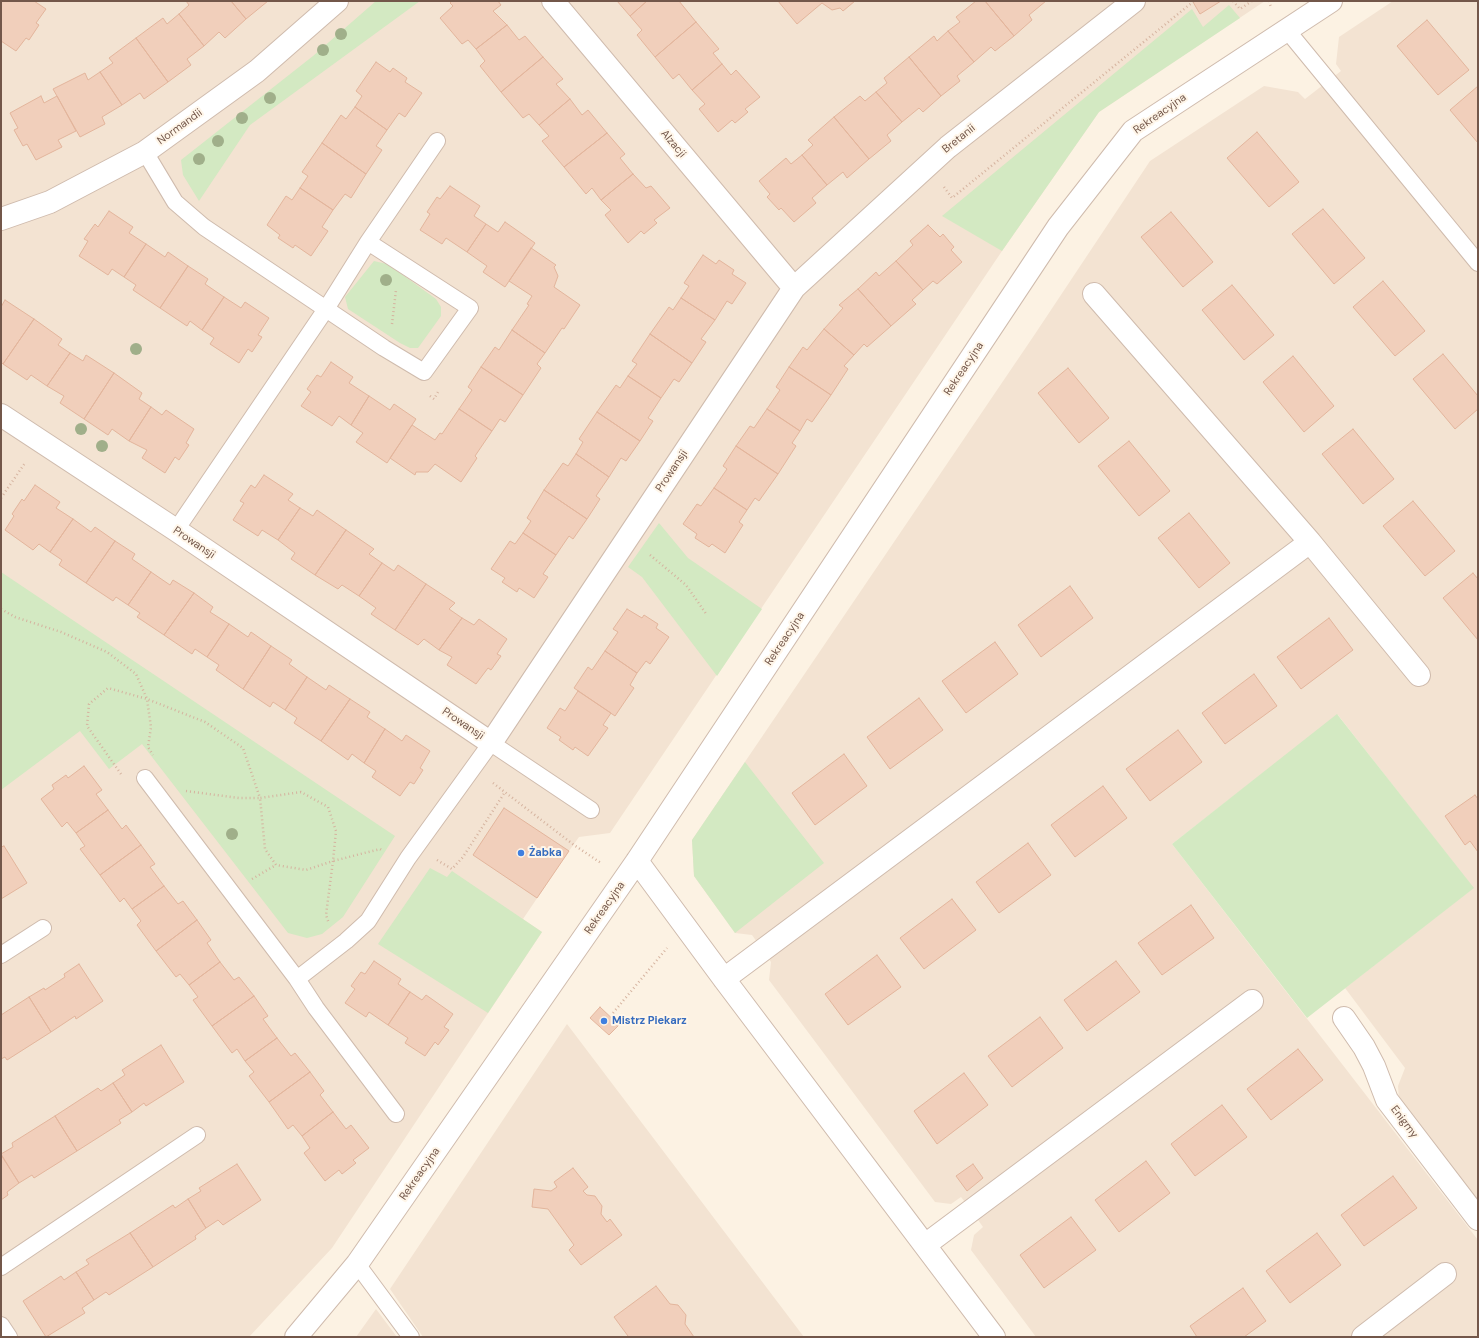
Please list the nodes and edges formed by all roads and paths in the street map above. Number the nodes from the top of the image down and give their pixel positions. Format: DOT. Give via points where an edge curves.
graph roads {
  1 [pos="337,1"];
  2 [pos="553,1"];
  3 [pos="1134,1"];
  4 [pos="1194,1"];
  5 [pos="1233,1"];
  6 [pos="1252,1"];
  7 [pos="1331,1"];
  8 [pos="1286,29"];
  9 [pos="437,141"];
  10 [pos="145,152"];
  11 [pos="939,181"];
  12 [pos="1,219"];
  13 [pos="368,242"];
  14 [pos="1478,263"];
  15 [pos="396,284"];
  16 [pos="794,288"];
  17 [pos="1094,294"];
  18 [pos="326,309"];
  19 [pos="392,329"];
  20 [pos="1,415"];
  21 [pos="26,460"];
  22 [pos="1,498"];
  23 [pos="176,530"];
  24 [pos="1310,542"];
  25 [pos="645,550"];
  26 [pos="1,609"];
  27 [pos="707,615"];
  28 [pos="1419,675"];
  29 [pos="147,699"];
  30 [pos="491,743"];
  31 [pos="148,748"];
  32 [pos="143,753"];
  33 [pos="156,760"];
  34 [pos="126,768"];
  35 [pos="145,778"];
  36 [pos="488,780"];
  37 [pos="185,791"];
  38 [pos="260,798"];
  39 [pos="591,810"];
  40 [pos="385,852"];
  41 [pos="332,861"];
  42 [pos="637,862"];
  43 [pos="276,865"];
  44 [pos="625,879"];
  45 [pos="250,880"];
  46 [pos="332,926"];
  47 [pos="43,928"];
  48 [pos="672,943"];
  49 [pos="1,955"];
  50 [pos="297,979"];
  51 [pos="724,979"];
  52 [pos="1252,1001"];
  53 [pos="613,1013"];
  54 [pos="1344,1018"];
  55 [pos="396,1114"];
  56 [pos="197,1134"];
  57 [pos="1478,1219"];
  58 [pos="925,1245"];
  59 [pos="357,1264"];
  60 [pos="1,1267"];
  61 [pos="1445,1274"];
  62 [pos="1,1325"];
  63 [pos="9,1337"];
  64 [pos="296,1337"];
  65 [pos="411,1337"];
  66 [pos="994,1337"];
  67 [pos="1363,1337"];
  1 -- 10 [label="street, Normandii" via="257,71"];
  2 -- 16 [label="street, Alzacji"];
  3 -- 16 [label="street, Bretanii" via="948,147"];
  4 -- 11 [label="path" via="952,198"];
  5 -- 6 [label="path" via="1240,9"];
  7 -- 8 [label="street, Rekreacyjna"];
  8 -- 14 [label="lane"];
  8 -- 42 [label="street, Rekreacyjna" via="1134,131 1072,209"];
  9 -- 13 [label="lane"];
  10 -- 12 [label="street, Normandii" via="50,202"];
  10 -- 18 [label="lane" via="176,202 204,228"];
  13 -- 18 [label="lane"];
  13 -- 18 [label="lane" via="470,308 424,372"];
  15 -- 19 [label="path"];
  16 -- 30 [label="street, Prowansji"];
  17 -- 24 [label="street"];
  18 -- 23 [label="lane"];
  20 -- 23 [label="street, Prowansji"];
  21 -- 22 [label="path"];
  23 -- 30 [label="street, Prowansji"];
  24 -- 28 [label="street"];
  24 -- 51 [label="street"];
  25 -- 27 [label="path" via="686,585"];
  26 -- 29 [label="path" via="15,617 61,632 107,652 136,674"];
  29 -- 31 [label="path" via="151,728"];
  29 -- 34 [label="path" via="108,688 89,704 87,726 121,774"];
  29 -- 38 [label="path" via="205,722 243,748"];
  30 -- 39 [label="lane"];
  30 -- 50 [label="lane" via="408,858 368,921"];
  31 -- 32 [label="path"];
  31 -- 33 [label="path"];
  35 -- 50 [label="lane"];
  36 -- 44 [label="path" via="574,845"];
  37 -- 38 [label="path"];
  38 -- 41 [label="path" via="301,792 328,807 336,831"];
  38 -- 43 [label="path" via="266,849"];
  40 -- 41 [label="path" via="380,849"];
  41 -- 43 [label="path" via="306,870"];
  41 -- 46 [label="path" via="326,916"];
  42 -- 44 [label="street, Rekreacyjna"];
  42 -- 51 [label="street"];
  43 -- 45 [label="path"];
  44 -- 59 [label="street, Rekreacyjna"];
  47 -- 49 [label="lane"];
  48 -- 53 [label="path"];
  50 -- 55 [label="lane"];
  51 -- 58 [label="street"];
  52 -- 58 [label="street"];
  54 -- 57 [label="street, Enigmy" via="1374,1066 1387,1100"];
  56 -- 60 [label="lane"];
  58 -- 66 [label="street"];
  59 -- 64 [label="street, Rekreacyjna"];
  59 -- 65 [label="lane"];
  61 -- 67 [label="street"];
  62 -- 63 [label="lane"];
}
